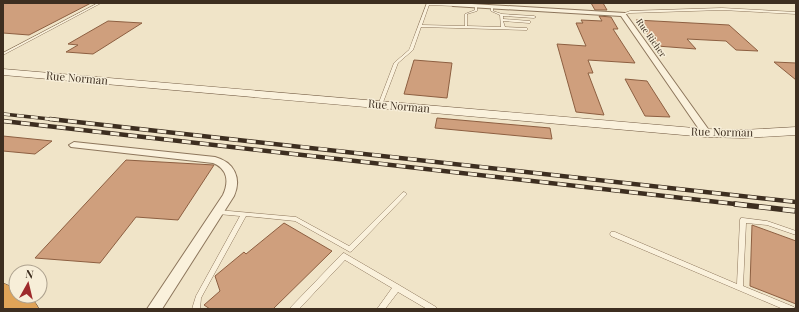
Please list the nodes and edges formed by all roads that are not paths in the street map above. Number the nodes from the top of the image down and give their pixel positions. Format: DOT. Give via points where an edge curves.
graph roads {
  1 [pos="100,3"];
  2 [pos="428,4"];
  3 [pos="455,5"];
  4 [pos="492,7"];
  5 [pos="476,8"];
  6 [pos="796,13"];
  7 [pos="623,14"];
  8 [pos="501,15"];
  9 [pos="534,17"];
  10 [pos="502,20"];
  11 [pos="530,22"];
  12 [pos="420,26"];
  13 [pos="466,26"];
  14 [pos="503,28"];
  15 [pos="526,29"];
  16 [pos="3,54"];
  17 [pos="3,72"];
  18 [pos="380,105"];
  19 [pos="796,131"];
  20 [pos="706,133"];
  21 [pos="74,145"];
  22 [pos="404,194"];
  23 [pos="218,212"];
  24 [pos="244,214"];
  25 [pos="796,233"];
  26 [pos="613,234"];
  27 [pos="350,249"];
  28 [pos="344,256"];
  29 [pos="397,287"];
  30 [pos="740,288"];
  31 [pos="3,295"];
  32 [pos="424,307"];
  33 [pos="25,309"];
  34 [pos="154,309"];
  35 [pos="196,309"];
  36 [pos="294,309"];
  37 [pos="381,309"];
  38 [pos="433,309"];
  39 [pos="791,309"];
  1 -- 16 [label="lane"];
  2 -- 3 [label="lane"];
  2 -- 12 [label="lane"];
  3 -- 5 [label="street, Rue Richer"];
  4 -- 5 [label="street, Rue Richer"];
  4 -- 7 [label="street, Rue Richer"];
  4 -- 8 [label="lane" via="492,11"];
  5 -- 13 [label="lane" via="466,14"];
  6 -- 7 [label="lane" via="722,10"];
  7 -- 20 [label="street, Rue Richer"];
  8 -- 9 [label="lane"];
  8 -- 10 [label="lane"];
  10 -- 11 [label="lane"];
  10 -- 14 [label="lane"];
  12 -- 13 [label="lane"];
  12 -- 18 [label="lane" via="411,50 396,63"];
  13 -- 14 [label="lane"];
  14 -- 15 [label="lane"];
  17 -- 18 [label="street, Rue Norman"];
  18 -- 20 [label="street, Rue Norman"];
  19 -- 20 [label="street, Rue Norman"];
  21 -- 23 [label="street" via="219,161 229,168 233,180 230,192"];
  22 -- 27 [label="lane"];
  23 -- 24 [label="lane"];
  23 -- 34 [label="street"];
  24 -- 27 [label="lane" via="296,220"];
  24 -- 35 [label="lane" via="198,298"];
  25 -- 30 [label="lane" via="767,223 743,220"];
  26 -- 30 [label="lane"];
  27 -- 28 [label="lane"];
  28 -- 29 [label="lane"];
  28 -- 36 [label="lane"];
  29 -- 32 [label="lane"];
  29 -- 37 [label="lane"];
  30 -- 39 [label="lane"];
  31 -- 33 [label="highway"];
  32 -- 38 [label="lane"];
}
